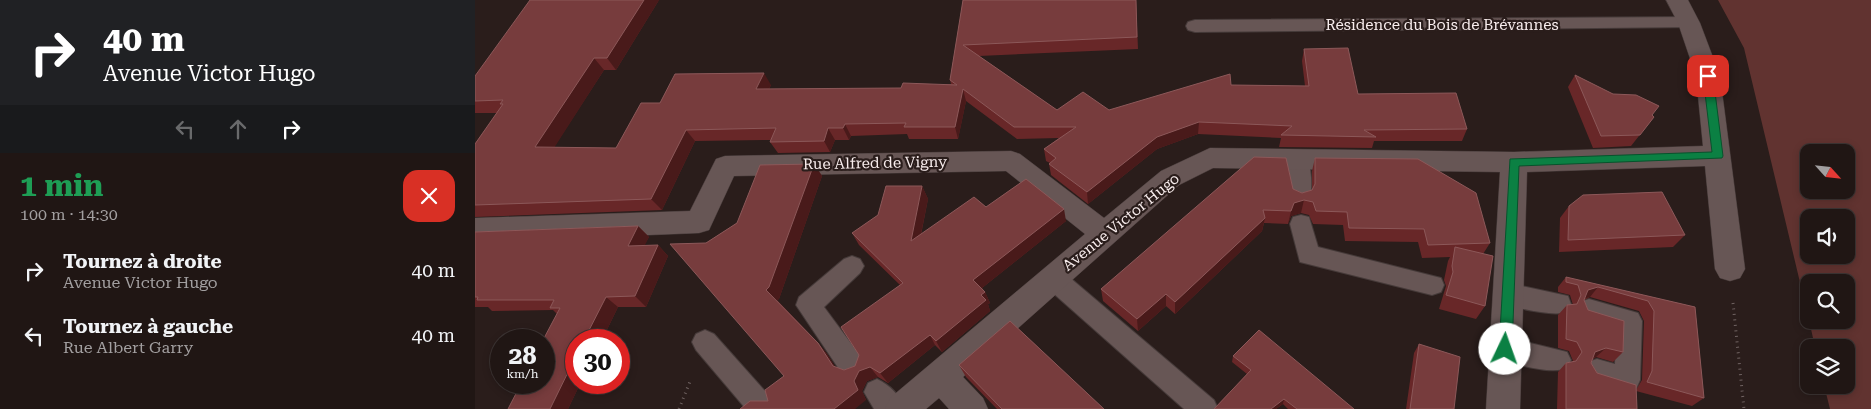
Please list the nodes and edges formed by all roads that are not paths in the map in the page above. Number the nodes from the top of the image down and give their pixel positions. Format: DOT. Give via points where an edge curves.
graph roads {
  1 [pos="1677,0"];
  2 [pos="1689,23"];
  3 [pos="1195,26"];
  4 [pos="1718,156"];
  5 [pos="1297,159"];
  6 [pos="1514,162"];
  7 [pos="1300,196"];
  8 [pos="1301,224"];
  9 [pos="475,230"];
  10 [pos="1105,234"];
  11 [pos="852,266"];
  12 [pos="1729,269"];
  13 [pos="1053,278"];
  14 [pos="1432,285"];
  15 [pos="1508,294"];
  16 [pos="1559,304"];
  17 [pos="1589,310"];
  18 [pos="705,342"];
  19 [pos="1505,349"];
  20 [pos="1558,360"];
  21 [pos="852,366"];
  22 [pos="1597,371"];
  23 [pos="941,376"];
  24 [pos="763,409"];
  25 [pos="902,409"];
  26 [pos="971,409"];
  27 [pos="1204,409"];
  28 [pos="1503,409"];
  1 -- 2 [label="street"];
  2 -- 3 [label="lane, Résidence du Bois de Brévannes"];
  2 -- 4 [label="street" via="1708,76"];
  4 -- 6 [label="street, Avenue Victor Hugo"];
  4 -- 12 [label="street"];
  5 -- 6 [label="street, Avenue Victor Hugo"];
  5 -- 7 [label="lane"];
  5 -- 10 [label="street, Avenue Victor Hugo" via="1210,158 1170,178"];
  6 -- 15 [label="street"];
  8 -- 14 [label="lane" via="1307,255"];
  9 -- 10 [label="street, Rue Alfred de Vigny" via="699,222 725,166 1011,161"];
  10 -- 13 [label="street, Avenue Victor Hugo"];
  11 -- 21 [label="lane" via="808,305"];
  13 -- 23 [label="street, Avenue Victor Hugo"];
  13 -- 27 [label="lane"];
  15 -- 16 [label="lane"];
  15 -- 19 [label="street"];
  17 -- 22 [label="lane" via="1629,321 1627,380"];
  18 -- 24 [label="lane"];
  19 -- 20 [label="lane"];
  19 -- 28 [label="street"];
  23 -- 25 [label="street, Avenue Victor Hugo"];
  23 -- 26 [label="street"];
}
